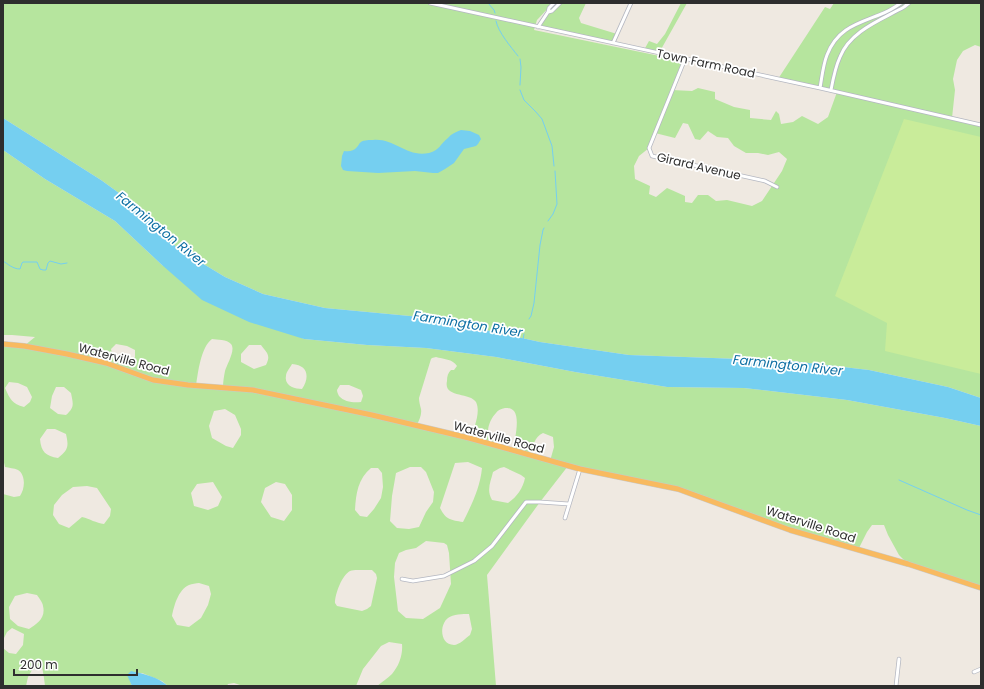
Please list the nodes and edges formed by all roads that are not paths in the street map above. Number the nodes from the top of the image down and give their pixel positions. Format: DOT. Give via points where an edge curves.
graph roads {
  1 [pos="430,3"];
  2 [pos="554,3"];
  3 [pos="560,3"];
  4 [pos="631,3"];
  5 [pos="901,3"];
  6 [pos="909,3"];
  7 [pos="548,12"];
  8 [pos="538,26"];
  9 [pos="613,43"];
  10 [pos="685,59"];
  11 [pos="820,88"];
  12 [pos="831,90"];
  13 [pos="981,125"];
  14 [pos="777,187"];
  15 [pos="3,344"];
  16 [pos="580,469"];
  17 [pos="569,504"];
  18 [pos="565,518"];
  19 [pos="402,579"];
  20 [pos="981,588"];
  21 [pos="899,659"];
  22 [pos="981,669"];
  23 [pos="974,672"];
  24 [pos="896,686"];
  1 -- 8 [label="street, Town Farm Road"];
  2 -- 7 [label="street"];
  3 -- 7 [label="street"];
  4 -- 9 [label="street"];
  5 -- 11 [label="street" via="891,10 850,26 841,33 827,55"];
  6 -- 12 [label="street" via="856,35 847,44 840,56"];
  7 -- 8 [label="street"];
  8 -- 9 [label="street, Town Farm Road"];
  9 -- 10 [label="street, Town Farm Road"];
  10 -- 11 [label="street, Town Farm Road"];
  10 -- 14 [label="street, Girard Avenue" via="649,148 652,156 765,181"];
  11 -- 12 [label="street, Town Farm Road"];
  12 -- 13 [label="street, Town Farm Road"];
  15 -- 16 [label="highway, Waterville Road" via="106,363 153,380 253,390 372,415 469,438"];
  16 -- 17 [label="street"];
  16 -- 20 [label="highway, Waterville Road" via="678,488 790,530"];
  17 -- 18 [label="street"];
  17 -- 19 [label="street" via="526,502 492,546 474,561 444,576 413,581"];
  21 -- 24 [label="street"];
  22 -- 23 [label="street"];
}
